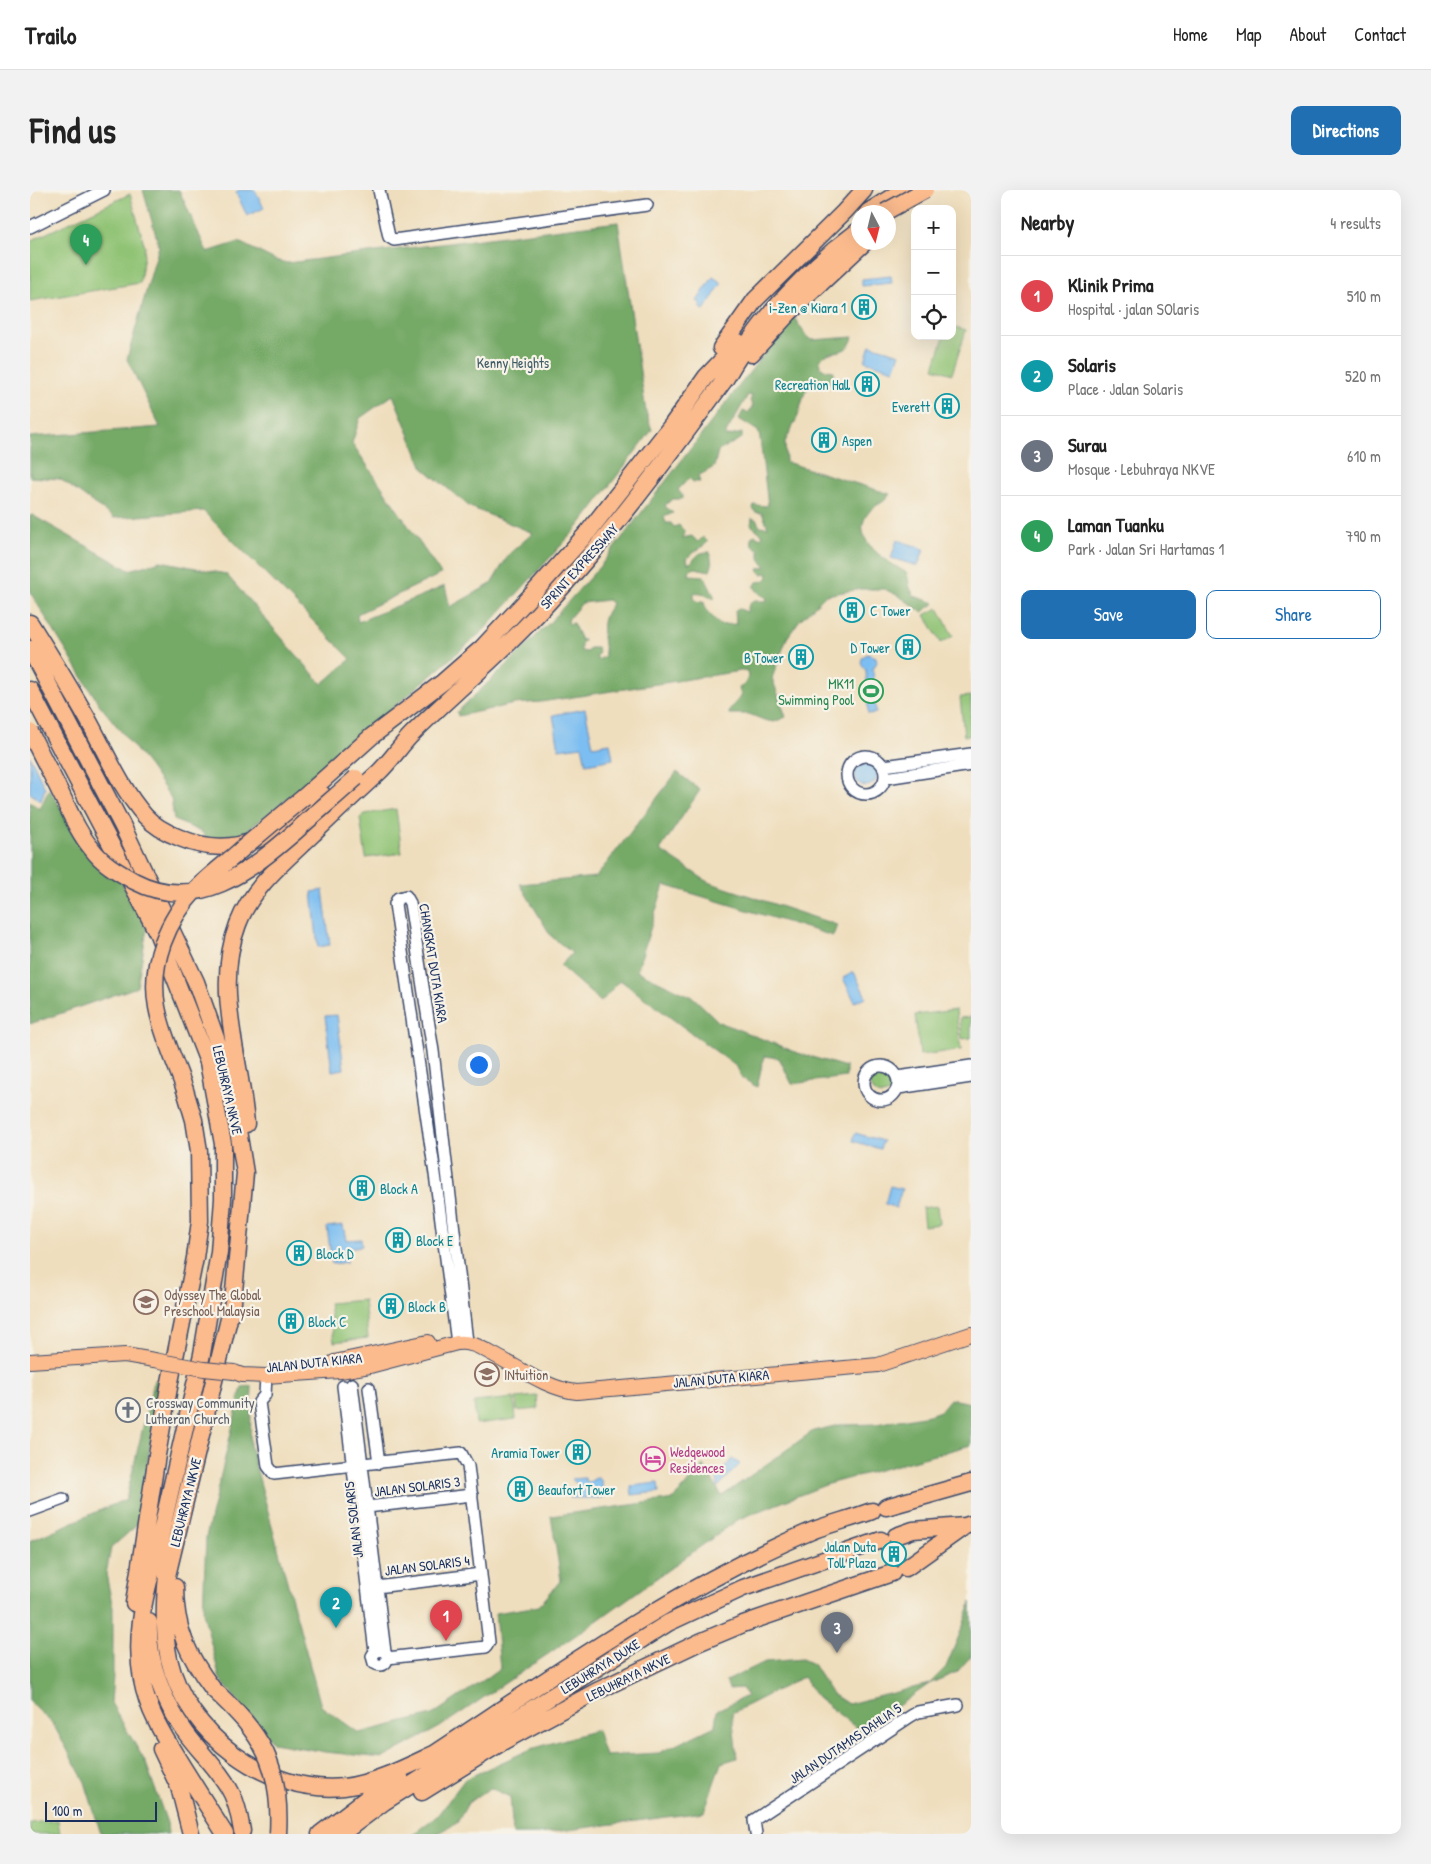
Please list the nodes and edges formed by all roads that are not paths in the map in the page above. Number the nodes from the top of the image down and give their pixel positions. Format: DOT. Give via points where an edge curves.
graph roads {
  1 [pos="104,190"];
  2 [pos="379,190"];
  3 [pos="864,190"];
  4 [pos="905,190"];
  5 [pos="925,190"];
  6 [pos="647,205"];
  7 [pos="880,205"];
  8 [pos="896,205"];
  9 [pos="896,206"];
  10 [pos="851,224"];
  11 [pos="30,227"];
  12 [pos="851,237"];
  13 [pos="856,250"];
  14 [pos="753,319"];
  15 [pos="726,378"];
  16 [pos="30,624"];
  17 [pos="30,649"];
  18 [pos="443,682"];
  19 [pos="30,690"];
  20 [pos="30,732"];
  21 [pos="410,736"];
  22 [pos="971,754"];
  23 [pos="971,765"];
  24 [pos="884,766"];
  25 [pos="886,778"];
  26 [pos="971,1066"];
  27 [pos="971,1077"];
  28 [pos="245,1173"];
  29 [pos="971,1334"];
  30 [pos="465,1340"];
  31 [pos="30,1361"];
  32 [pos="344,1365"];
  33 [pos="234,1372"];
  34 [pos="266,1376"];
  35 [pos="347,1385"];
  36 [pos="370,1388"];
  37 [pos="379,1463"];
  38 [pos="357,1465"];
  39 [pos="971,1483"];
  40 [pos="472,1494"];
  41 [pos="63,1499"];
  42 [pos="367,1507"];
  43 [pos="30,1511"];
  44 [pos="968,1525"];
  45 [pos="170,1566"];
  46 [pos="153,1567"];
  47 [pos="481,1574"];
  48 [pos="377,1587"];
  49 [pos="140,1647"];
  50 [pos="382,1654"];
  51 [pos="958,1705"];
  52 [pos="156,1722"];
  53 [pos="436,1752"];
  54 [pos="242,1831"];
  55 [pos="191,1834"];
  56 [pos="225,1834"];
  57 [pos="278,1834"];
  58 [pos="320,1834"];
  59 [pos="341,1834"];
  60 [pos="357,1834"];
  61 [pos="756,1834"];
  1 -- 11 [label="street"];
  2 -- 6 [label="street" via="389,237 394,240"];
  3 -- 14 [label="highway" via="755,300"];
  4 -- 7 [label="highway"];
  4 -- 8 [label="highway, bridge"];
  5 -- 9 [label="highway, bridge"];
  10 -- 14 [label="highway" via="810,260"];
  12 -- 14 [label="highway" via="788,294"];
  13 -- 15 [label="highway"];
  14 -- 15 [label="highway"];
  14 -- 18 [label="highway, SPRINT EXPRESSWAY" via="588,532 482,648"];
  15 -- 21 [label="highway, SPRINT EXPRESSWAY" via="602,542 524,627"];
  16 -- 18 [label="highway" via="71,690 129,796 146,817 167,833 193,844 232,846 271,834 351,770 419,709"];
  17 -- 28 [label="highway, LEBUHRAYA NKVE" via="123,827 196,982 223,1058"];
  18 -- 49 [label="highway, bridge" via="372,736 197,888 176,913 157,960 157,1007 194,1120 199,1151 200,1221 134,1597 132,1628"];
  19 -- 46 [label="highway, LEBUHRAYA NKVE" via="157,932 208,1062 223,1144 219,1252 202,1354"];
  20 -- 21 [label="highway, bridge" via="92,850 111,868 140,884 163,891 185,892 207,889 246,872 386,751"];
  21 -- 28 [label="highway" via="390,762 257,889 238,923 228,957 227,995 244,1093"];
  22 -- 24 [label="street"];
  23 -- 25 [label="street"];
  24 -- 25 [label="street"];
  24 -- 25 [label="street" via="874,758 862,756 851,764 847,777 852,789 863,795 881,789"];
  26 -- 27 [label="street" via="898,1082"];
  28 -- 45 [label="highway, LEBUHRAYA NKVE" via="233,1302"];
  29 -- 30 [label="main road, JALAN DUTA KIARA" via="878,1365 577,1392 558,1388"];
  30 -- 30 [label="street, CHANGKAT DUTA KIARA" via="395,904 403,896 410,903 432,1044"];
  30 -- 32 [label="main road, JALAN DUTA KIARA" via="370,1366"];
  31 -- 33 [label="main road, JALAN DUTA KIARA, bridge" via="125,1354"];
  32 -- 33 [label="main road, JALAN DUTA KIARA" via="240,1368"];
  32 -- 34 [label="main road, JALAN DUTA KIARA"];
  33 -- 34 [label="main road, JALAN DUTA KIARA"];
  34 -- 38 [label="street" via="265,1395 259,1402 268,1466 274,1474"];
  35 -- 38 [label="street, JALAN SOLARIS"];
  36 -- 37 [label="street"];
  37 -- 38 [label="street"];
  37 -- 40 [label="street" via="461,1453 468,1466"];
  38 -- 42 [label="street, JALAN SOLARIS"];
  38 -- 50 [label="street, JALAN SOLARIS"];
  39 -- 53 [label="highway" via="816,1530 716,1576 666,1604"];
  40 -- 42 [label="street, JALAN SOLARIS 3"];
  40 -- 47 [label="street"];
  41 -- 43 [label="street"];
  42 -- 48 [label="street, JALAN SOLARIS"];
  44 -- 59 [label="highway, LEBUHRAYA DUKE" via="913,1530 888,1538 743,1588 668,1623 384,1802"];
  44 -- 60 [label="highway, LEBUHRAYA NKVE" via="899,1570 743,1624 597,1691 504,1741"];
  45 -- 53 [label="highway, LEBUHRAYA NKVE" via="164,1602 164,1629 170,1660 191,1709 226,1748 272,1776 297,1784 337,1787 372,1780"];
  45 -- 57 [label="highway, bridge" via="180,1632 190,1656 213,1689 243,1717 266,1752 276,1783"];
  46 -- 49 [label="highway" via="143,1601"];
  46 -- 54 [label="highway" via="149,1630 158,1682 175,1718 224,1780 233,1796"];
  47 -- 48 [label="street, JALAN SOLARIS 4"];
  47 -- 50 [label="street" via="489,1642 486,1647"];
  48 -- 50 [label="street, JALAN SOLARIS"];
  49 -- 52 [label="highway" via="142,1680"];
  51 -- 61 [label="street, JALAN DUTAMAS DAHLIA 5" via="911,1716 754,1820"];
  52 -- 55 [label="highway" via="160,1748 179,1787"];
  52 -- 56 [label="highway"];
  53 -- 58 [label="highway"];
}
